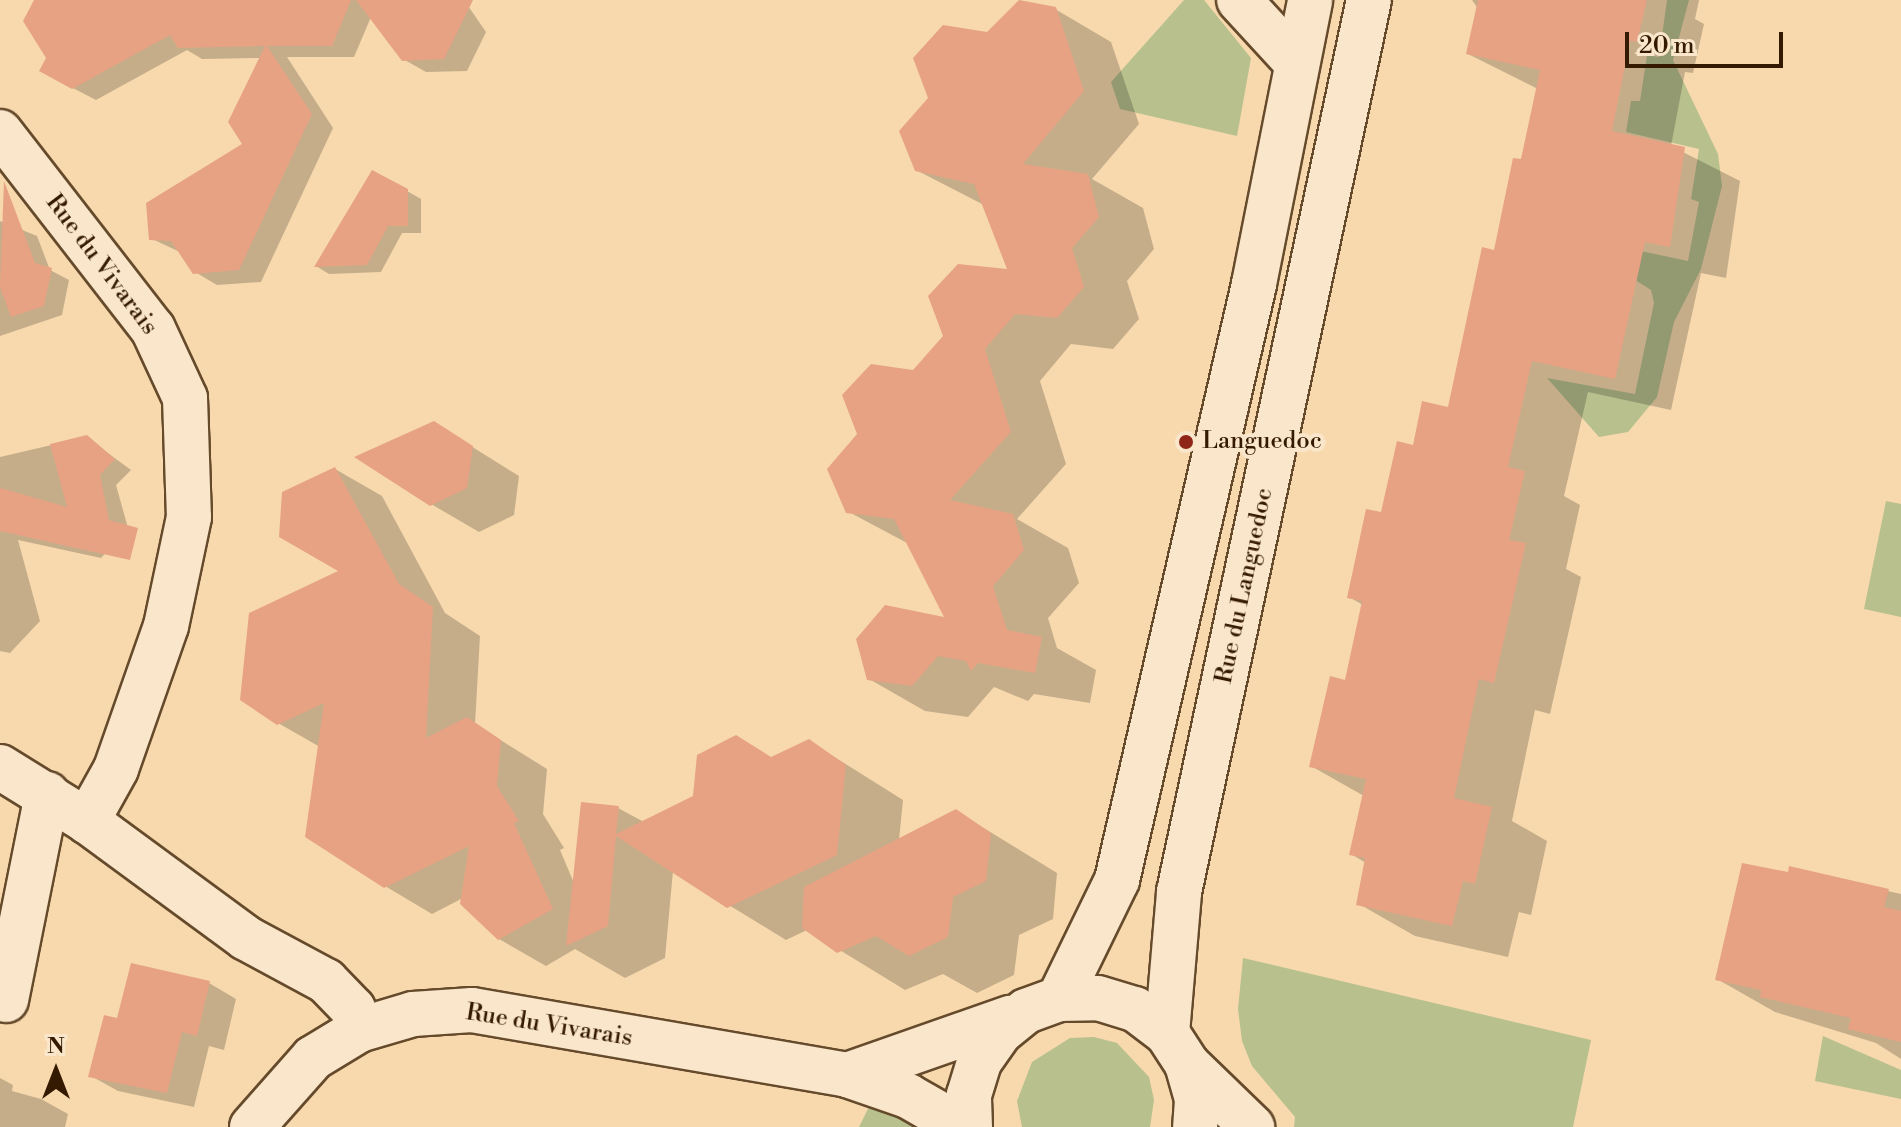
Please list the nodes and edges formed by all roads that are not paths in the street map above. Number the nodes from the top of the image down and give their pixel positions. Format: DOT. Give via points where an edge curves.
graph roads {
  1 [pos="1239,0"];
  2 [pos="1310,0"];
  3 [pos="1369,0"];
  4 [pos="1296,62"];
  5 [pos="0,132"];
  6 [pos="0,767"];
  7 [pos="47,794"];
  8 [pos="87,821"];
  9 [pos="6,1000"];
  10 [pos="1043,1005"];
  11 [pos="359,1030"];
  12 [pos="1177,1048"];
  13 [pos="847,1075"];
  14 [pos="252,1127"];
  15 [pos="962,1127"];
  16 [pos="970,1127"];
  17 [pos="1195,1127"];
  18 [pos="1252,1127"];
  1 -- 4 [label="street"];
  2 -- 4 [label="street"];
  3 -- 12 [label="street, Rue du Languedoc" via="1179,892"];
  4 -- 10 [label="street" via="1254,284 1117,880"];
  5 -- 8 [label="street, Rue du Vivarais" via="153,329 185,398 189,517 166,626 116,769"];
  6 -- 7 [label="street"];
  7 -- 8 [label="street"];
  7 -- 9 [label="street"];
  8 -- 11 [label="street" via="246,938 326,981 353,1009"];
  10 -- 12 [label="street" via="1098,998 1135,1009"];
  10 -- 13 [label="street, Rue du Vivarais" via="950,1043"];
  10 -- 16 [label="street" via="999,1033 979,1062 969,1095"];
  11 -- 13 [label="street, Rue du Vivarais" via="413,1014 472,1010"];
  11 -- 14 [label="street, Rue du Vivarais" via="313,1058"];
  12 -- 17 [label="street, Rue du Languedoc" via="1197,1100"];
  12 -- 18 [label="street"];
  13 -- 15 [label="street, Rue du Vivarais" via="908,1096"];
}
